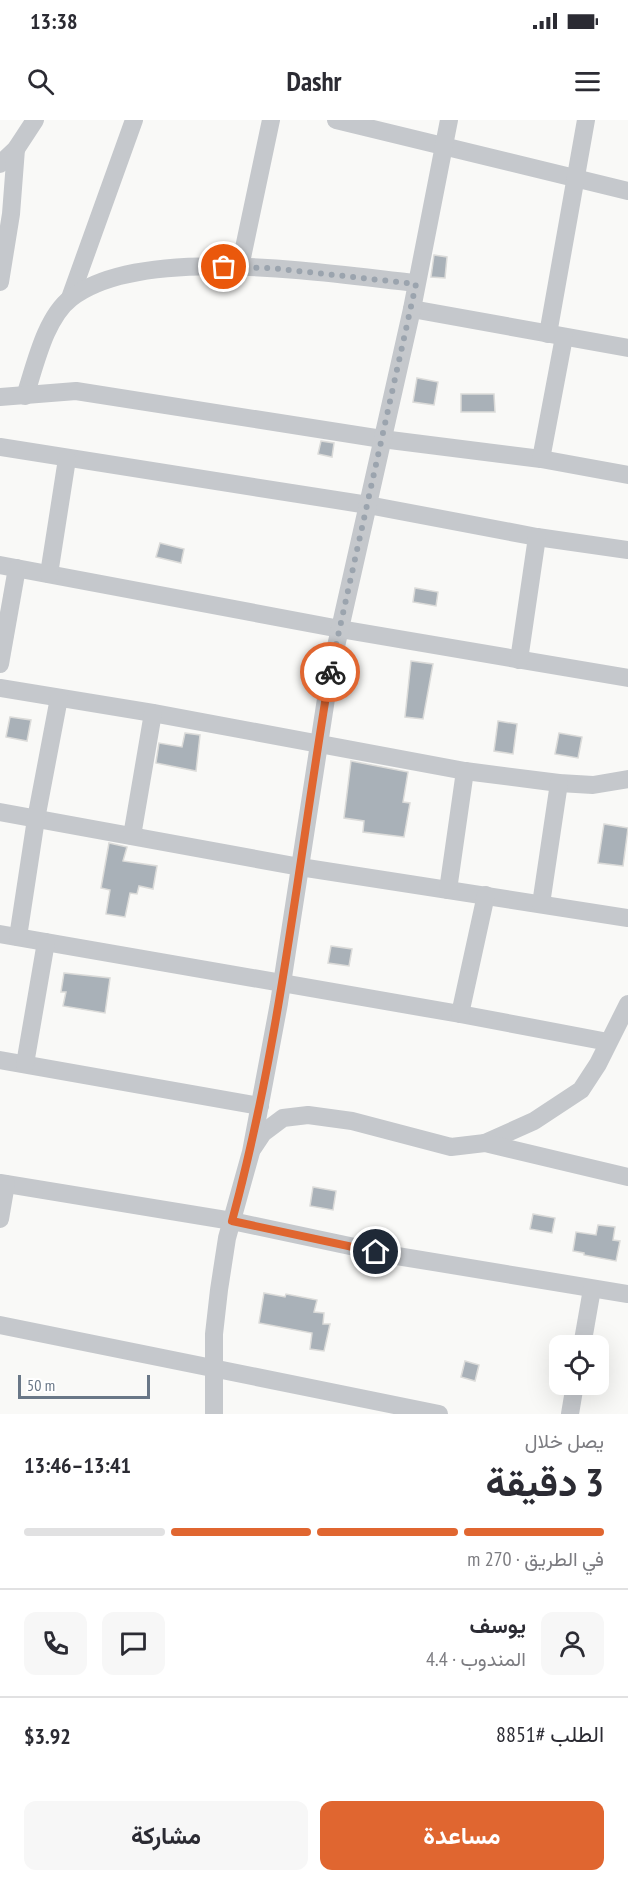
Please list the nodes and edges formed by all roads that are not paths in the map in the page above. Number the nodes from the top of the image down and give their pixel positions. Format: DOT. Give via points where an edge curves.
graph roads {
  1 [pos="35,120"];
  2 [pos="134,120"];
  3 [pos="271,120"];
  4 [pos="336,120"];
  5 [pos="449,120"];
  6 [pos="586,120"];
  7 [pos="444,146"];
  8 [pos="16,149"];
  9 [pos="0,164"];
  10 [pos="576,178"];
  11 [pos="628,191"];
  12 [pos="240,267"];
  13 [pos="0,282"];
  14 [pos="416,284"];
  15 [pos="70,298"];
  16 [pos="412,309"];
  17 [pos="556,335"];
  18 [pos="628,348"];
  19 [pos="25,396"];
  20 [pos="0,397"];
  21 [pos="382,439"];
  22 [pos="0,447"];
  23 [pos="67,459"];
  24 [pos="541,459"];
  25 [pos="628,475"];
  26 [pos="368,505"];
  27 [pos="537,537"];
  28 [pos="628,550"];
  29 [pos="8,567"];
  30 [pos="50,574"];
  31 [pos="340,629"];
  32 [pos="519,660"];
  33 [pos="0,664"];
  34 [pos="628,678"];
  35 [pos="0,688"];
  36 [pos="59,698"];
  37 [pos="153,713"];
  38 [pos="320,743"];
  39 [pos="465,771"];
  40 [pos="628,779"];
  41 [pos="559,783"];
  42 [pos="0,812"];
  43 [pos="36,819"];
  44 [pos="132,836"];
  45 [pos="300,867"];
  46 [pos="448,890"];
  47 [pos="486,895"];
  48 [pos="541,904"];
  49 [pos="628,918"];
  50 [pos="9,935"];
  51 [pos="46,942"];
  52 [pos="282,983"];
  53 [pos="628,1004"];
  54 [pos="460,1014"];
  55 [pos="608,1042"];
  56 [pos="0,1060"];
  57 [pos="26,1064"];
  58 [pos="260,1106"];
  59 [pos="485,1143"];
  60 [pos="251,1152"];
  61 [pos="628,1177"];
  62 [pos="3,1184"];
  63 [pos="0,1219"];
  64 [pos="232,1221"];
  65 [pos="592,1289"];
  66 [pos="628,1294"];
  67 [pos="0,1326"];
  68 [pos="584,1335"];
  69 [pos="213,1367"];
  70 [pos="573,1395"];
  71 [pos="214,1414"];
  72 [pos="439,1414"];
  73 [pos="570,1414"];
  1 -- 8 [label="street"];
  2 -- 15 [label="street"];
  3 -- 12 [label="street"];
  4 -- 7 [label="street"];
  5 -- 7 [label="street"];
  6 -- 10 [label="street"];
  7 -- 10 [label="street"];
  7 -- 14 [label="street"];
  8 -- 9 [label="street"];
  8 -- 13 [label="street"];
  10 -- 11 [label="street"];
  10 -- 17 [label="street"];
  12 -- 14 [label="street"];
  12 -- 15 [label="street" via="139,271 105,279"];
  14 -- 16 [label="street"];
  15 -- 19 [label="street" via="54,317"];
  16 -- 17 [label="street"];
  16 -- 21 [label="street"];
  17 -- 18 [label="street"];
  17 -- 24 [label="street"];
  19 -- 20 [label="street"];
  19 -- 21 [label="street" via="76,391"];
  21 -- 24 [label="street"];
  21 -- 26 [label="street"];
  22 -- 23 [label="street"];
  23 -- 26 [label="street"];
  23 -- 30 [label="street"];
  24 -- 25 [label="street"];
  26 -- 27 [label="street"];
  26 -- 31 [label="street"];
  27 -- 28 [label="street"];
  27 -- 32 [label="street"];
  29 -- 30 [label="street"];
  29 -- 33 [label="street"];
  30 -- 31 [label="street"];
  31 -- 32 [label="street"];
  31 -- 38 [label="street"];
  32 -- 34 [label="street"];
  35 -- 36 [label="street"];
  36 -- 37 [label="street"];
  36 -- 43 [label="street"];
  37 -- 38 [label="street"];
  37 -- 44 [label="street"];
  38 -- 39 [label="street"];
  38 -- 45 [label="street"];
  39 -- 41 [label="street"];
  39 -- 46 [label="street"];
  40 -- 41 [label="street" via="593,785"];
  41 -- 48 [label="street"];
  42 -- 43 [label="street"];
  43 -- 44 [label="street"];
  43 -- 50 [label="street"];
  44 -- 45 [label="street"];
  45 -- 46 [label="street"];
  45 -- 52 [label="street"];
  46 -- 47 [label="street"];
  47 -- 48 [label="street"];
  47 -- 54 [label="street"];
  48 -- 49 [label="street"];
  50 -- 51 [label="street"];
  51 -- 52 [label="street"];
  51 -- 57 [label="street"];
  52 -- 54 [label="street"];
  52 -- 58 [label="street"];
  53 -- 55 [label="street"];
  54 -- 55 [label="street"];
  55 -- 59 [label="street" via="581,1090 534,1121"];
  56 -- 57 [label="street"];
  57 -- 58 [label="street"];
  58 -- 60 [label="street"];
  59 -- 60 [label="street" via="451,1147 352,1121 308,1115 283,1118 263,1133"];
  59 -- 61 [label="street"];
  60 -- 64 [label="street"];
  62 -- 63 [label="street"];
  62 -- 64 [label="street"];
  64 -- 65 [label="street" via="396,1256"];
  64 -- 69 [label="street" via="219,1290"];
  65 -- 66 [label="street"];
  65 -- 68 [label="street"];
  67 -- 69 [label="street"];
  69 -- 71 [label="street"];
  69 -- 72 [label="street"];
  70 -- 73 [label="street"];
}
